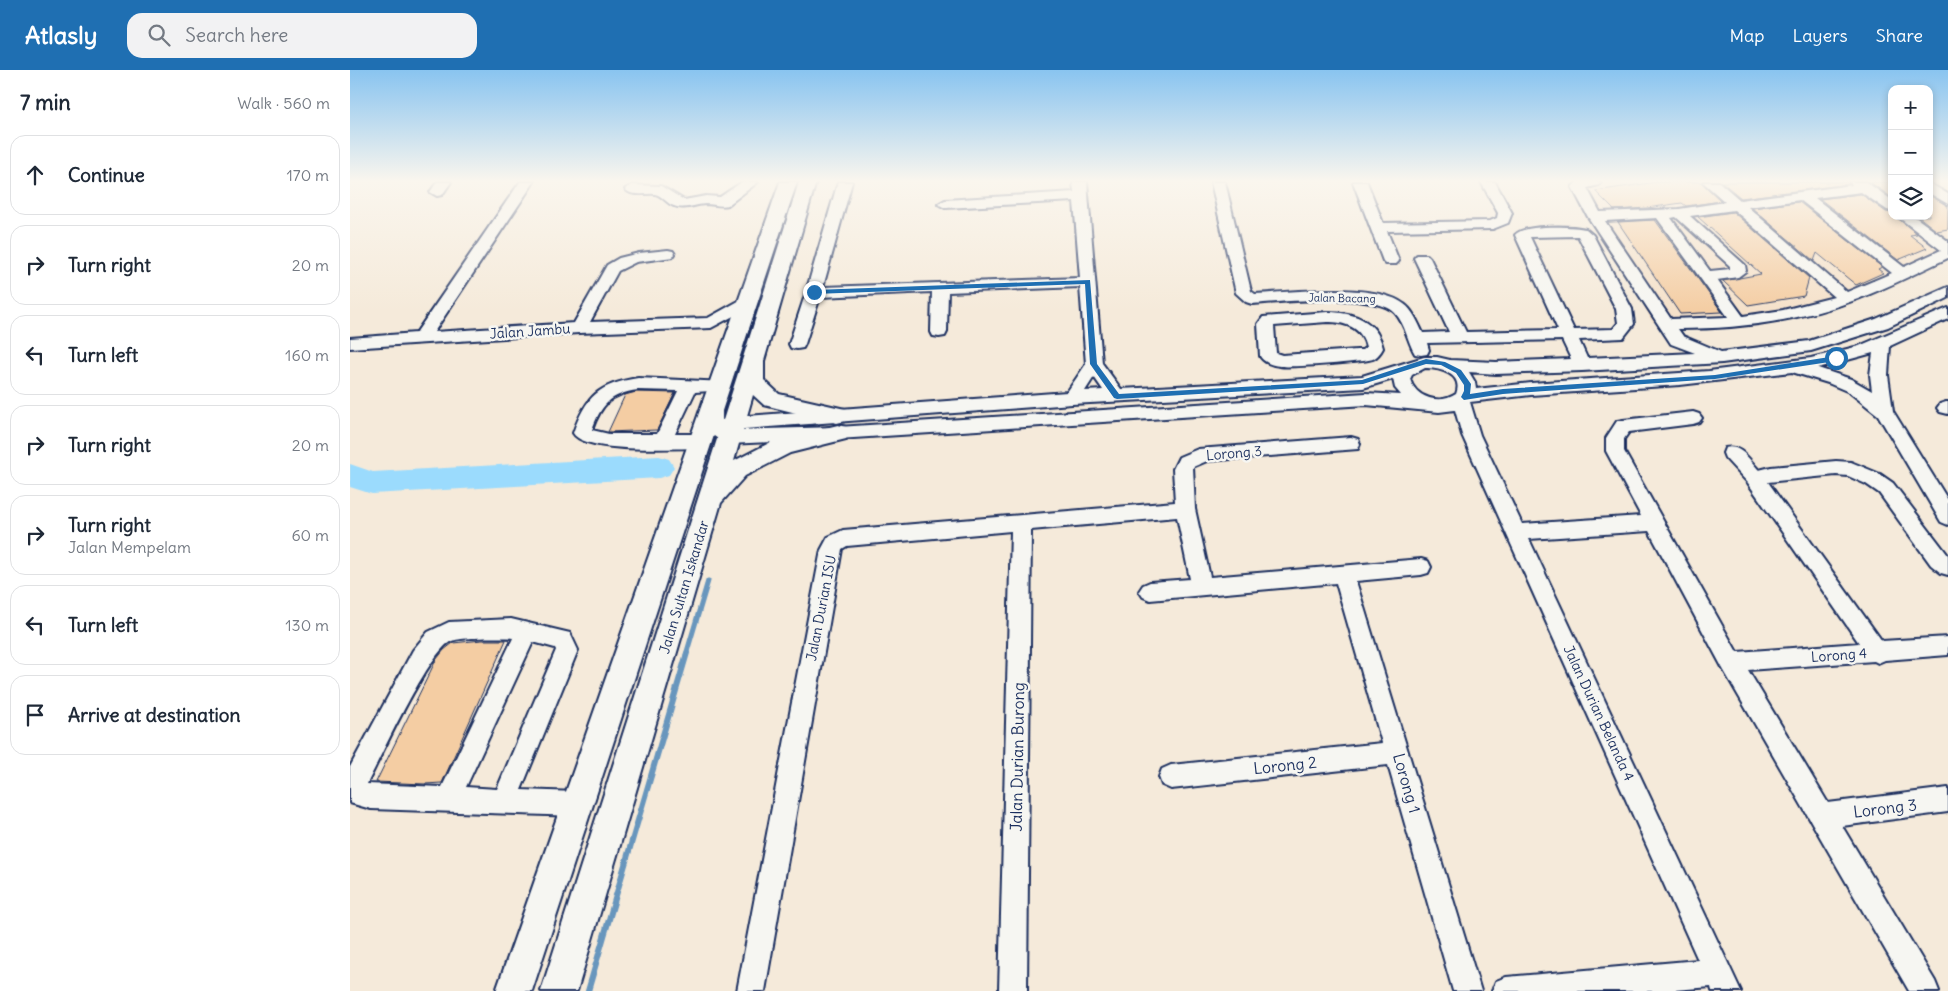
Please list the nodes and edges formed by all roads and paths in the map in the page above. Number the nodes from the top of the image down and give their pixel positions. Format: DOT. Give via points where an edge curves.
graph roads {
  1 [pos="498,225"];
  2 [pos="775,225"];
  3 [pos="795,225"];
  4 [pos="833,225"];
  5 [pos="1083,225"];
  6 [pos="1228,225"];
  7 [pos="1378,225"];
  8 [pos="1465,225"];
  9 [pos="1600,225"];
  10 [pos="1669,225"];
  11 [pos="1692,225"];
  12 [pos="1760,225"];
  13 [pos="1840,225"];
  14 [pos="1916,225"];
  15 [pos="1379,228"];
  16 [pos="1948,250"];
  17 [pos="668,254"];
  18 [pos="1422,258"];
  19 [pos="1391,260"];
  20 [pos="1902,273"];
  21 [pos="1706,276"];
  22 [pos="1088,282"];
  23 [pos="940,288"];
  24 [pos="814,292"];
  25 [pos="1948,292"];
  26 [pos="1320,297"];
  27 [pos="1845,298"];
  28 [pos="750,301"];
  29 [pos="1947,314"];
  30 [pos="1327,317"];
  31 [pos="1740,322"];
  32 [pos="711,323"];
  33 [pos="1667,324"];
  34 [pos="579,328"];
  35 [pos="939,332"];
  36 [pos="1568,335"];
  37 [pos="1416,338"];
  38 [pos="1460,338"];
  39 [pos="421,339"];
  40 [pos="736,340"];
  41 [pos="1677,340"];
  42 [pos="350,343"];
  43 [pos="797,344"];
  44 [pos="1882,344"];
  45 [pos="754,356"];
  46 [pos="1722,357"];
  47 [pos="1669,360"];
  48 [pos="1426,362"];
  49 [pos="1094,364"];
  50 [pos="1582,365"];
  51 [pos="1450,366"];
  52 [pos="1792,366"];
  53 [pos="1406,369"];
  54 [pos="689,386"];
  55 [pos="720,386"];
  56 [pos="1117,396"];
  57 [pos="1072,398"];
  58 [pos="1463,399"];
  59 [pos="1428,404"];
  60 [pos="1884,411"];
  61 [pos="1693,418"];
  62 [pos="838,424"];
  63 [pos="1471,436"];
  64 [pos="715,437"];
  65 [pos="663,441"];
  66 [pos="1351,444"];
  67 [pos="1732,453"];
  68 [pos="1755,478"];
  69 [pos="710,501"];
  70 [pos="1185,509"];
  71 [pos="1948,516"];
  72 [pos="1021,522"];
  73 [pos="1654,523"];
  74 [pos="1515,532"];
  75 [pos="1421,567"];
  76 [pos="1948,567"];
  77 [pos="1344,575"];
  78 [pos="1202,586"];
  79 [pos="1150,591"];
  80 [pos="526,631"];
  81 [pos="1948,646"];
  82 [pos="1878,653"];
  83 [pos="1731,662"];
  84 [pos="1398,753"];
  85 [pos="1171,777"];
  86 [pos="449,798"];
  87 [pos="1948,800"];
  88 [pos="504,801"];
  89 [pos="577,804"];
  90 [pos="1822,816"];
  91 [pos="1722,981"];
  92 [pos="514,991"];
  93 [pos="560,991"];
  94 [pos="751,991"];
  95 [pos="1013,991"];
  96 [pos="1467,991"];
  97 [pos="1506,991"];
  98 [pos="1924,991"];
  1 -- 39 [label="street"];
  2 -- 28 [label="main road"];
  3 -- 45 [label="main road, Jalan Sultan Iskandar"];
  4 -- 24 [label="street"];
  5 -- 22 [label="street"];
  6 -- 26 [label="street, Jalan Bacang" via="1244,293 1252,299"];
  7 -- 15 [label="street"];
  8 -- 15 [label="street"];
  9 -- 33 [label="street"];
  10 -- 21 [label="street"];
  11 -- 21 [label="street" via="1737,265 1738,271 1733,274"];
  12 -- 27 [label="street"];
  13 -- 20 [label="street"];
  14 -- 16 [label="street"];
  15 -- 19 [label="street"];
  16 -- 20 [label="street"];
  17 -- 34 [label="street" via="621,261 612,268"];
  18 -- 38 [label="street"];
  20 -- 27 [label="street"];
  21 -- 31 [label="street"];
  22 -- 23 [label="street"];
  22 -- 49 [label="street"];
  23 -- 24 [label="street"];
  23 -- 35 [label="street"];
  24 -- 43 [label="street"];
  25 -- 46 [label="street" via="1882,323 1811,346"];
  26 -- 30 [label="street"];
  26 -- 37 [label="street, Jalan Bacang" via="1381,299 1398,307"];
  27 -- 31 [label="street"];
  28 -- 32 [label="street, Jalan Jambu"];
  28 -- 40 [label="main road"];
  29 -- 44 [label="street"];
  30 -- 30 [label="street" via="1346,318 1365,327 1374,338 1374,348 1367,355 1358,356 1280,361 1268,356 1266,324 1269,321"];
  31 -- 33 [label="street"];
  32 -- 34 [label="street, Jalan Jambu"];
  32 -- 40 [label="street"];
  33 -- 41 [label="street"];
  34 -- 39 [label="street, Jalan Jambu"];
  36 -- 36 [label="street" via="1522,235 1524,234 1577,232 1586,235 1624,309 1626,324 1616,334"];
  36 -- 38 [label="street"];
  36 -- 50 [label="street"];
  37 -- 38 [label="street"];
  37 -- 48 [label="street, Jalan Bacang"];
  39 -- 42 [label="street, Jalan Jambu"];
  40 -- 55 [label="main road"];
  41 -- 46 [label="street"];
  41 -- 47 [label="street"];
  44 -- 52 [label="street" via="1836,358"];
  44 -- 60 [label="street" via="1879,375"];
  45 -- 62 [label="main road" via="753,382 772,400"];
  45 -- 64 [label="main road, Jalan Sultan Iskandar"];
  46 -- 47 [label="street"];
  47 -- 50 [label="street"];
  48 -- 51 [label="street"];
  48 -- 53 [label="street"];
  49 -- 56 [label="street"];
  49 -- 57 [label="street"];
  50 -- 51 [label="street"];
  51 -- 58 [label="street" via="1468,384"];
  52 -- 58 [label="street" via="1715,377 1503,391"];
  52 -- 60 [label="street" via="1857,387"];
  53 -- 56 [label="street" via="1363,382"];
  53 -- 59 [label="street" via="1401,380 1403,387 1408,394"];
  54 -- 55 [label="street"];
  54 -- 65 [label="street"];
  54 -- 65 [label="street" via="641,383 619,386 601,397 584,422 582,433 604,440"];
  55 -- 64 [label="main road" via="713,408"];
  56 -- 57 [label="street"];
  57 -- 62 [label="street"];
  58 -- 59 [label="street" via="1448,405"];
  58 -- 63 [label="street, Jalan Durian Belanda 4"];
  59 -- 62 [label="street" via="1366,399"];
  59 -- 63 [label="street"];
  60 -- 71 [label="street"];
  61 -- 73 [label="street" via="1623,426 1615,438 1615,451"];
  62 -- 64 [label="street"];
  62 -- 69 [label="main road" via="783,446 737,470"];
  63 -- 74 [label="street, Jalan Durian Belanda 4"];
  64 -- 65 [label="street"];
  64 -- 69 [label="main road, Jalan Sultan Iskandar"];
  64 -- 89 [label="main road"];
  66 -- 70 [label="street, Lorong 3" via="1205,454 1194,458 1182,469"];
  67 -- 68 [label="street"];
  68 -- 76 [label="street" via="1836,468 1851,469 1873,479 1886,488 1938,559"];
  68 -- 82 [label="street"];
  69 -- 93 [label="main road, Jalan Sultan Iskandar"];
  70 -- 72 [label="street, Jalan Durian ISU"];
  70 -- 78 [label="street, Lorong 3"];
  72 -- 94 [label="street, Jalan Durian ISU" via="843,538 835,543 831,550"];
  72 -- 95 [label="street, Jalan Durian Burong"];
  73 -- 74 [label="street"];
  73 -- 83 [label="street"];
  74 -- 91 [label="street, Jalan Durian Belanda 4"];
  75 -- 77 [label="street"];
  77 -- 78 [label="street"];
  77 -- 84 [label="street, Lorong 1"];
  78 -- 79 [label="street"];
  80 -- 86 [label="street"];
  80 -- 86 [label="street" via="511,628 450,631 436,639 420,657 354,784 357,794 371,797"];
  80 -- 88 [label="street" via="562,640 567,650"];
  81 -- 82 [label="street, Lorong 4"];
  82 -- 83 [label="street, Lorong 4"];
  83 -- 90 [label="street"];
  84 -- 85 [label="street, Lorong 2"];
  84 -- 96 [label="street, Lorong 1"];
  86 -- 88 [label="street"];
  87 -- 90 [label="street, Lorong 3"];
  88 -- 89 [label="street"];
  89 -- 92 [label="main road"];
  90 -- 98 [label="street"];
  91 -- 97 [label="street"];
}
